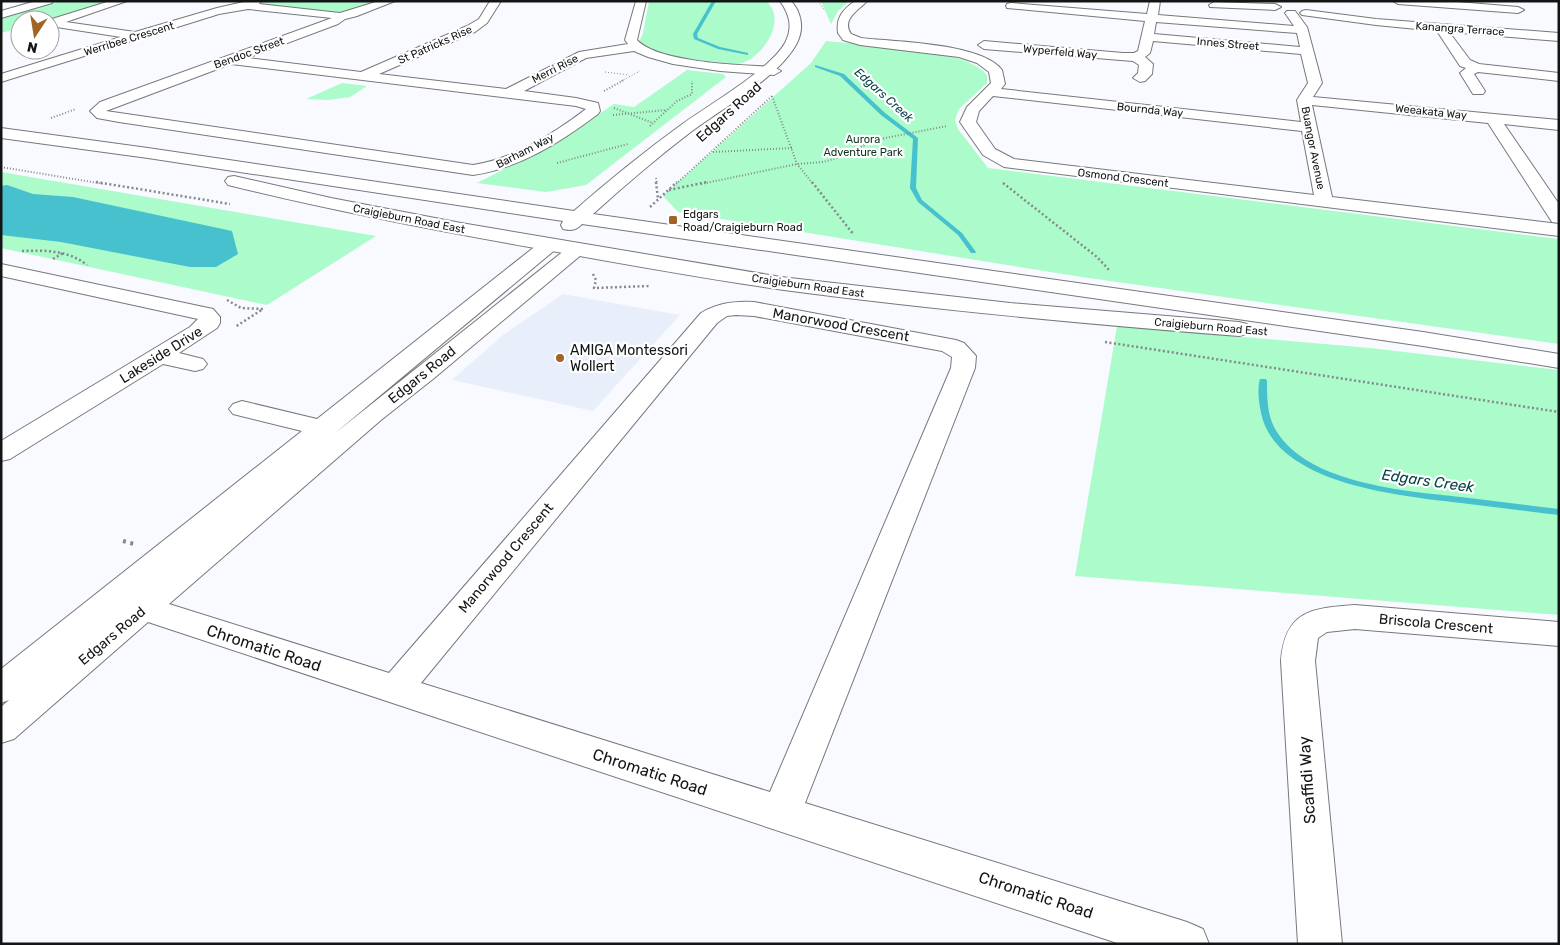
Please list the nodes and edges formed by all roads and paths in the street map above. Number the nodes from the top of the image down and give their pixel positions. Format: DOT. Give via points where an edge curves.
graph roads {
  1 [pos="26,1"];
  2 [pos="122,1"];
  3 [pos="390,1"];
  4 [pos="496,1"];
  5 [pos="641,1"];
  6 [pos="786,1"];
  7 [pos="818,1"];
  8 [pos="862,1"];
  9 [pos="1155,1"];
  10 [pos="1398,1"];
  11 [pos="45,2"];
  12 [pos="252,3"];
  13 [pos="1009,5"];
  14 [pos="1210,5"];
  15 [pos="823,8"];
  16 [pos="1304,9"];
  17 [pos="1521,13"];
  18 [pos="1,15"];
  19 [pos="340,16"];
  20 [pos="1152,18"];
  21 [pos="60,20"];
  22 [pos="60,24"];
  23 [pos="807,25"];
  24 [pos="1442,28"];
  25 [pos="1302,30"];
  26 [pos="992,34"];
  27 [pos="1542,35"];
  28 [pos="138,36"];
  29 [pos="1148,37"];
  30 [pos="1559,37"];
  31 [pos="984,45"];
  32 [pos="634,47"];
  33 [pos="1308,51"];
  34 [pos="961,54"];
  35 [pos="1136,57"];
  36 [pos="231,60"];
  37 [pos="700,64"];
  38 [pos="647,68"];
  39 [pos="1476,68"];
  40 [pos="769,71"];
  41 [pos="363,76"];
  42 [pos="1559,77"];
  43 [pos="1,78"];
  44 [pos="1140,78"];
  45 [pos="774,91"];
  46 [pos="1478,91"];
  47 [pos="991,92"];
  48 [pos="508,94"];
  49 [pos="772,96"];
  50 [pos="1304,100"];
  51 [pos="589,101"];
  52 [pos="105,105"];
  53 [pos="1494,119"];
  54 [pos="653,123"];
  55 [pos="1559,125"];
  56 [pos="1308,127"];
  57 [pos="712,128"];
  58 [pos="647,130"];
  59 [pos="1,133"];
  60 [pos="68,143"];
  61 [pos="792,148"];
  62 [pos="627,149"];
  63 [pos="712,152"];
  64 [pos="798,164"];
  65 [pos="549,165"];
  66 [pos="656,175"];
  67 [pos="1000,180"];
  68 [pos="668,190"];
  69 [pos="658,200"];
  70 [pos="1324,202"];
  71 [pos="648,208"];
  72 [pos="580,217"];
  73 [pos="1559,218"];
  74 [pos="605,221"];
  75 [pos="1559,230"];
  76 [pos="855,236"];
  77 [pos="549,245"];
  78 [pos="577,250"];
  79 [pos="17,251"];
  80 [pos="63,253"];
  81 [pos="1,270"];
  82 [pos="24,274"];
  83 [pos="1114,276"];
  84 [pos="1,285"];
  85 [pos="160,356"];
  86 [pos="1559,361"];
  87 [pos="195,364"];
  88 [pos="242,409"];
  89 [pos="324,429"];
  90 [pos="1,453"];
  91 [pos="129,604"];
  92 [pos="1314,623"];
  93 [pos="1559,634"];
  94 [pos="1,689"];
  95 [pos="395,690"];
  96 [pos="1,728"];
  97 [pos="781,814"];
  98 [pos="1187,944"];
  99 [pos="1320,944"];
  1 -- 11 [label="street"];
  2 -- 21 [label="street"];
  3 -- 19 [label="street, Bendoc Street"];
  4 -- 41 [label="street, St Patricks Rise" via="483,21 471,30"];
  5 -- 32 [label="street" via="631,40"];
  6 -- 40 [label="street, Edgars Road" via="794,11 796,31 787,49"];
  7 -- 15 [label="path"];
  8 -- 34 [label="street" via="843,19 843,33 847,37"];
  9 -- 20 [label="street"];
  10 -- 17 [label="street"];
  11 -- 18 [label="street"];
  12 -- 19 [label="street, Werribee Crescent"];
  12 -- 28 [label="street, Werribee Crescent"];
  13 -- 20 [label="street"];
  14 -- 16 [label="street, Kanangra Terrace"];
  16 -- 24 [label="street, Kanangra Terrace" via="1361,21"];
  16 -- 25 [label="street, Buangor Avenue"];
  17 -- 27 [label="street"];
  19 -- 36 [label="street, Bendoc Street" via="334,22"];
  20 -- 25 [label="street"];
  20 -- 29 [label="street"];
  22 -- 28 [label="street"];
  23 -- 40 [label="street, Edgars Road" via="794,52"];
  24 -- 27 [label="street, Kanangra Terrace"];
  24 -- 39 [label="street" via="1465,63"];
  25 -- 33 [label="street, Buangor Avenue"];
  26 -- 31 [label="street"];
  27 -- 30 [label="street, Kanangra Terrace"];
  28 -- 43 [label="street, Werribee Crescent"];
  29 -- 33 [label="street, Innes Street"];
  29 -- 35 [label="street" via="1144,53"];
  31 -- 34 [label="street"];
  31 -- 35 [label="street, Wyperfeld Way"];
  32 -- 37 [label="street" via="654,56"];
  32 -- 48 [label="street, Merri Rise" via="583,56"];
  33 -- 50 [label="street, Buangor Avenue" via="1315,83"];
  34 -- 47 [label="street" via="994,69 999,80"];
  35 -- 44 [label="street" via="1146,64 1145,74"];
  36 -- 41 [label="street"];
  36 -- 52 [label="street, Bendoc Street"];
  37 -- 40 [label="street"];
  37 -- 54 [label="path" via="692,70 692,94 677,101"];
  38 -- 51 [label="path"];
  39 -- 42 [label="street"];
  39 -- 46 [label="street" via="1467,73"];
  40 -- 57 [label="street, Edgars Road"];
  40 -- 72 [label="street, Edgars Road" via="701,117"];
  41 -- 48 [label="street"];
  45 -- 49 [label="path"];
  47 -- 56 [label="street, Bournda Way"];
  47 -- 70 [label="street, Osmond Crescent" via="972,110 968,122 990,152 1010,163"];
  48 -- 51 [label="street"];
  49 -- 61 [label="path"];
  49 -- 63 [label="path"];
  50 -- 53 [label="street, Weeakata Way"];
  50 -- 56 [label="street, Buangor Avenue"];
  51 -- 52 [label="street, Barham Way" via="593,111 548,140 495,166 473,170 98,113 99,108"];
  51 -- 54 [label="path" via="606,102"];
  53 -- 55 [label="street, Weeakata Way"];
  53 -- 73 [label="street"];
  54 -- 58 [label="path"];
  56 -- 70 [label="street, Buangor Avenue"];
  59 -- 60 [label="street, Craigieburn Road East"];
  60 -- 72 [label="street, Craigieburn Road East"];
  60 -- 77 [label="street, Craigieburn Road East" via="329,204"];
  61 -- 63 [label="path"];
  61 -- 64 [label="path"];
  62 -- 65 [label="path" via="634,143"];
  63 -- 68 [label="path"];
  64 -- 68 [label="path"];
  64 -- 76 [label="path"];
  66 -- 69 [label="path"];
  66 -- 74 [label="street, Edgars Road"];
  67 -- 83 [label="path" via="1096,257"];
  68 -- 69 [label="path"];
  69 -- 71 [label="path"];
  70 -- 75 [label="street, Osmond Crescent"];
  72 -- 74 [label="street, Craigieburn Road East"];
  72 -- 77 [label="street, Edgars Road"];
  74 -- 78 [label="street, Edgars Road"];
  74 -- 86 [label="street, Craigieburn Road East"];
  77 -- 78 [label="street, Craigieburn Road East"];
  77 -- 89 [label="street, Edgars Road"];
  78 -- 86 [label="street, Craigieburn Road East" via="876,295"];
  78 -- 91 [label="street, Edgars Road" via="425,374"];
  79 -- 80 [label="path"];
  81 -- 82 [label="street, Lakeside Drive"];
  82 -- 84 [label="street"];
  82 -- 85 [label="street, Lakeside Drive" via="195,311 209,317 207,326"];
  85 -- 87 [label="street"];
  85 -- 90 [label="street, Lakeside Drive"];
  88 -- 89 [label="street"];
  89 -- 91 [label="street, Edgars Road"];
  91 -- 94 [label="street, Edgars Road"];
  91 -- 95 [label="street, Chromatic Road"];
  91 -- 96 [label="street, Edgars Road"];
  92 -- 93 [label="street, Briscola Crescent" via="1355,617"];
  92 -- 99 [label="street, Scaffidi Way" via="1303,632 1298,643 1298,661"];
  95 -- 97 [label="street, Chromatic Road"];
  95 -- 97 [label="street, Manorwood Crescent" via="716,313 730,309 754,309 948,345 964,356 963,368"];
  97 -- 98 [label="street, Chromatic Road"];
}
